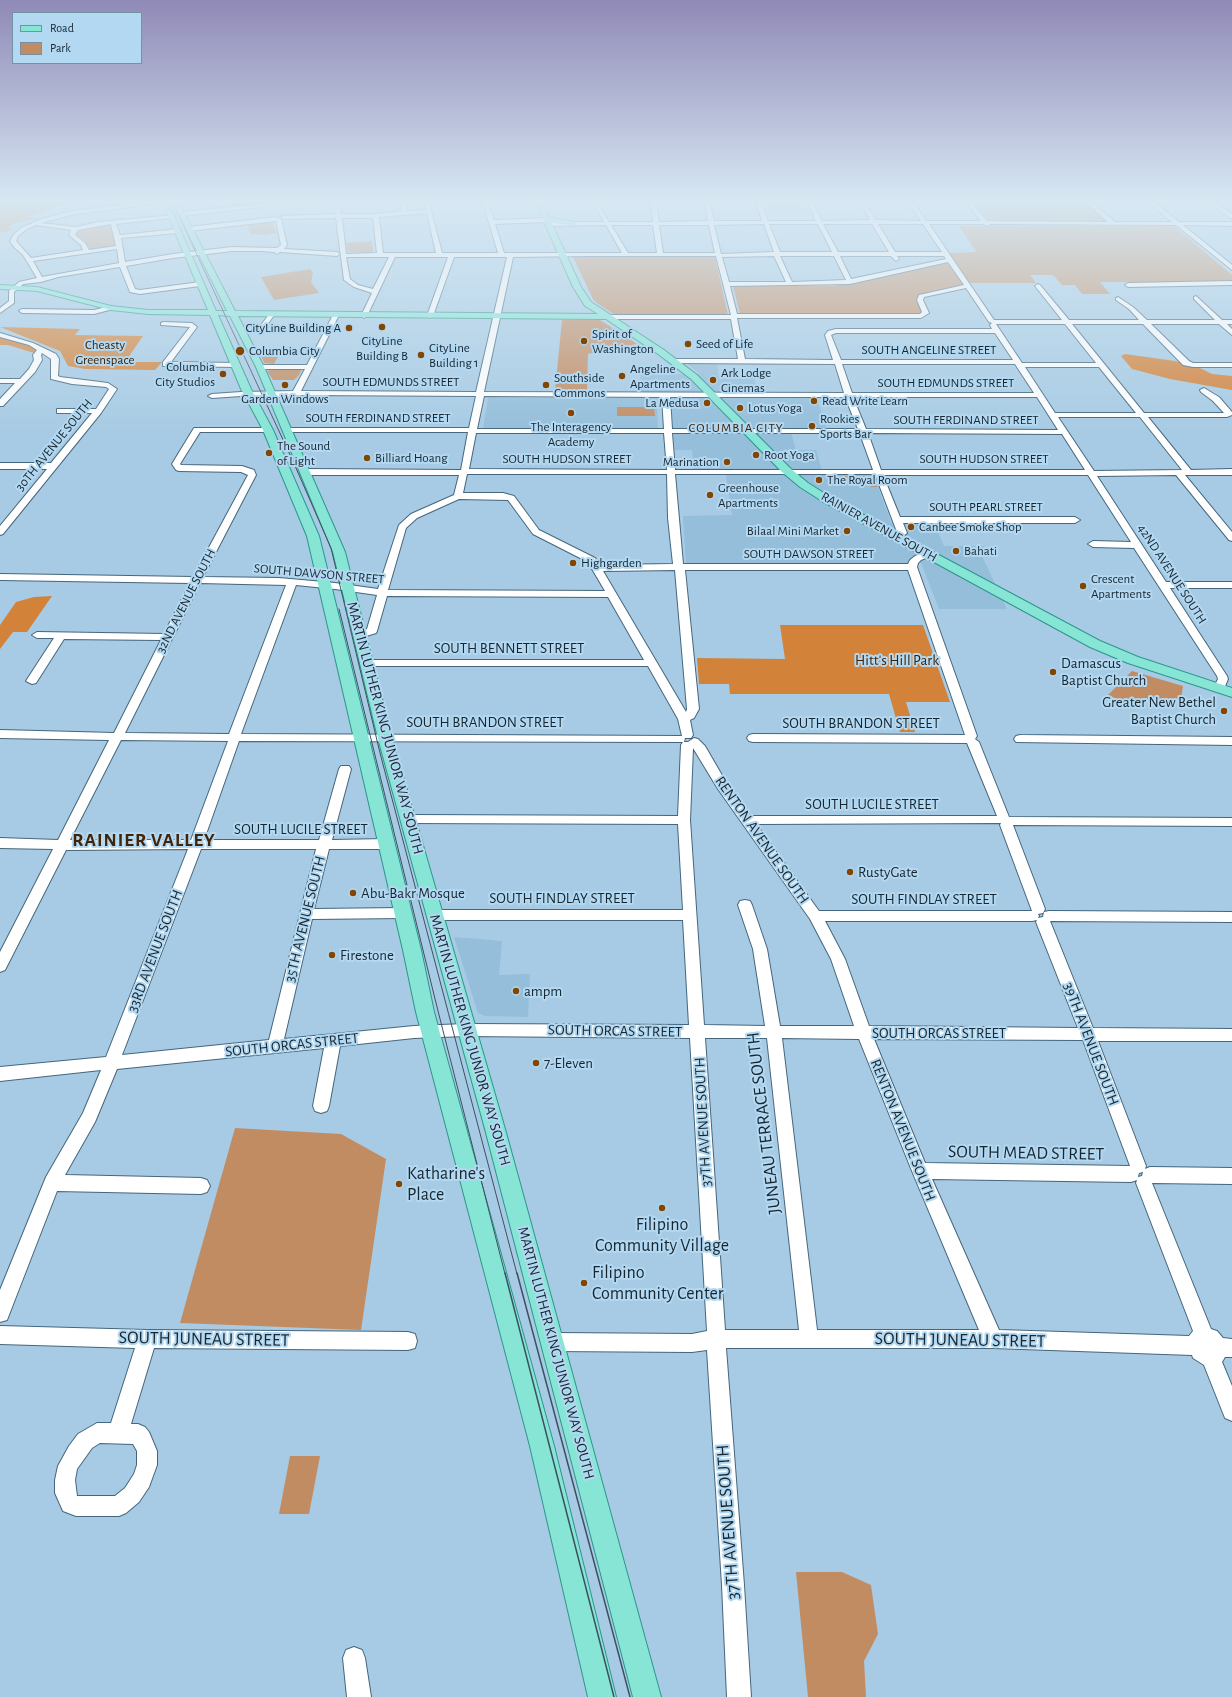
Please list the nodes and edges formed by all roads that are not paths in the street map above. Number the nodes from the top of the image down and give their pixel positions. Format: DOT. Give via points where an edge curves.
graph roads {
  1 [pos="46,278"];
  2 [pos="127,278"];
  3 [pos="198,278"];
  4 [pos="216,278"];
  5 [pos="347,278"];
  6 [pos="382,278"];
  7 [pos="443,278"];
  8 [pos="505,278"];
  9 [pos="573,278"];
  10 [pos="725,278"];
  11 [pos="787,278"];
  12 [pos="848,278"];
  13 [pos="866,278"];
  14 [pos="962,278"];
  15 [pos="41,279"];
  16 [pos="850,282"];
  17 [pos="1232,283"];
  18 [pos="200,284"];
  19 [pos="727,284"];
  20 [pos="790,284"];
  21 [pos="1128,284"];
  22 [pos="967,286"];
  23 [pos="1038,286"];
  24 [pos="0,287"];
  25 [pos="16,287"];
  26 [pos="375,292"];
  27 [pos="1196,298"];
  28 [pos="1118,299"];
  29 [pos="111,308"];
  30 [pos="0,311"];
  31 [pos="22,311"];
  32 [pos="173,313"];
  33 [pos="213,313"];
  34 [pos="234,314"];
  35 [pos="272,314"];
  36 [pos="336,315"];
  37 [pos="364,316"];
  38 [pos="430,316"];
  39 [pos="734,316"];
  40 [pos="496,317"];
  41 [pos="609,317"];
  42 [pos="993,322"];
  43 [pos="1068,322"];
  44 [pos="1146,322"];
  45 [pos="1221,322"];
  46 [pos="1232,322"];
  47 [pos="262,328"];
  48 [pos="998,331"];
  49 [pos="1232,333"];
  50 [pos="0,335"];
  51 [pos="41,349"];
  52 [pos="674,361"];
  53 [pos="742,362"];
  54 [pos="837,362"];
  55 [pos="1018,364"];
  56 [pos="236,365"];
  57 [pos="1102,365"];
  58 [pos="1232,365"];
  59 [pos="310,366"];
  60 [pos="260,367"];
  61 [pos="0,381"];
  62 [pos="22,381"];
  63 [pos="1204,390"];
  64 [pos="296,393"];
  65 [pos="248,394"];
  66 [pos="272,394"];
  67 [pos="308,394"];
  68 [pos="480,394"];
  69 [pos="666,395"];
  70 [pos="712,395"];
  71 [pos="849,395"];
  72 [pos="1040,395"];
  73 [pos="212,396"];
  74 [pos="0,404"];
  75 [pos="60,411"];
  76 [pos="98,411"];
  77 [pos="1230,414"];
  78 [pos="1054,415"];
  79 [pos="1142,415"];
  80 [pos="268,430"];
  81 [pos="288,430"];
  82 [pos="472,431"];
  83 [pos="668,431"];
  84 [pos="748,431"];
  85 [pos="862,431"];
  86 [pos="1065,432"];
  87 [pos="0,466"];
  88 [pos="53,466"];
  89 [pos="305,472"];
  90 [pos="464,472"];
  91 [pos="671,472"];
  92 [pos="788,472"];
  93 [pos="878,472"];
  94 [pos="1178,472"];
  95 [pos="1188,472"];
  96 [pos="1232,472"];
  97 [pos="1091,473"];
  98 [pos="458,496"];
  99 [pos="897,520"];
  100 [pos="1075,520"];
  101 [pos="0,532"];
  102 [pos="897,537"];
  103 [pos="1232,538"];
  104 [pos="1093,544"];
  105 [pos="1137,545"];
  106 [pos="928,554"];
  107 [pos="679,567"];
  108 [pos="912,567"];
  109 [pos="597,568"];
  110 [pos="0,577"];
  111 [pos="196,580"];
  112 [pos="292,583"];
  113 [pos="325,585"];
  114 [pos="1163,585"];
  115 [pos="1232,585"];
  116 [pos="349,588"];
  117 [pos="382,593"];
  118 [pos="612,594"];
  119 [pos="37,635"];
  120 [pos="61,635"];
  121 [pos="360,635"];
  122 [pos="167,637"];
  123 [pos="651,662"];
  124 [pos="367,663"];
  125 [pos="32,680"];
  126 [pos="1219,689"];
  127 [pos="1232,693"];
  128 [pos="684,719"];
  129 [pos="0,734"];
  130 [pos="117,737"];
  131 [pos="235,738"];
  132 [pos="362,738"];
  133 [pos="385,738"];
  134 [pos="753,738"];
  135 [pos="971,739"];
  136 [pos="1020,739"];
  137 [pos="687,740"];
  138 [pos="1232,741"];
  139 [pos="345,769"];
  140 [pos="408,819"];
  141 [pos="684,820"];
  142 [pos="747,820"];
  143 [pos="1004,821"];
  144 [pos="1232,822"];
  145 [pos="0,843"];
  146 [pos="387,844"];
  147 [pos="196,845"];
  148 [pos="323,845"];
  149 [pos="61,846"];
  150 [pos="745,905"];
  151 [pos="403,912"];
  152 [pos="306,914"];
  153 [pos="434,915"];
  154 [pos="690,915"];
  155 [pos="815,916"];
  156 [pos="1041,916"];
  157 [pos="1232,917"];
  158 [pos="0,966"];
  159 [pos="466,1030"];
  160 [pos="430,1031"];
  161 [pos="697,1032"];
  162 [pos="774,1032"];
  163 [pos="864,1033"];
  164 [pos="1088,1034"];
  165 [pos="1232,1034"];
  166 [pos="333,1040"];
  167 [pos="275,1046"];
  168 [pos="112,1063"];
  169 [pos="0,1074"];
  170 [pos="321,1106"];
  171 [pos="920,1171"];
  172 [pos="1141,1174"];
  173 [pos="1232,1176"];
  174 [pos="52,1183"];
  175 [pos="201,1186"];
  176 [pos="0,1313"];
  177 [pos="0,1334"];
  178 [pos="809,1338"];
  179 [pos="716,1339"];
  180 [pos="993,1339"];
  181 [pos="147,1340"];
  182 [pos="408,1341"];
  183 [pos="553,1342"];
  184 [pos="1212,1347"];
  185 [pos="1232,1411"];
  186 [pos="118,1433"];
  187 [pos="354,1658"];
  188 [pos="359,1697"];
  189 [pos="602,1697"];
  190 [pos="647,1697"];
  191 [pos="739,1697"];
  1 -- 15 [label="street"];
  2 -- 18 [label="street" via="131,290 135,292"];
  3 -- 18 [label="main road, MARTIN LUTHER KING JUNIOR WAY SOUTH"];
  4 -- 34 [label="main road, MARTIN LUTHER KING JUNIOR WAY SOUTH"];
  5 -- 26 [label="street" via="362,289"];
  6 -- 26 [label="street"];
  7 -- 38 [label="street"];
  8 -- 40 [label="street"];
  9 -- 41 [label="main road, RAINIER AVENUE SOUTH" via="586,300"];
  10 -- 19 [label="street"];
  11 -- 20 [label="street"];
  12 -- 16 [label="street"];
  13 -- 16 [label="street"];
  14 -- 22 [label="street, 42ND AVENUE SOUTH"];
  15 -- 25 [label="street"];
  16 -- 20 [label="street"];
  17 -- 21 [label="street"];
  18 -- 33 [label="main road, MARTIN LUTHER KING JUNIOR WAY SOUTH"];
  19 -- 20 [label="street"];
  19 -- 39 [label="street"];
  22 -- 39 [label="street" via="927,294 920,298 926,313 924,315"];
  22 -- 42 [label="street, 42ND AVENUE SOUTH"];
  23 -- 43 [label="street"];
  24 -- 25 [label="main road"];
  25 -- 29 [label="main road" via="46,290"];
  25 -- 30 [label="street" via="12,292 12,302"];
  26 -- 37 [label="street"];
  27 -- 45 [label="street"];
  28 -- 44 [label="street"];
  29 -- 31 [label="street" via="94,312"];
  29 -- 32 [label="main road"];
  32 -- 33 [label="main road"];
  32 -- 56 [label="street" via="161,326 194,327 166,364"];
  33 -- 34 [label="main road"];
  33 -- 56 [label="main road, MARTIN LUTHER KING JUNIOR WAY SOUTH"];
  34 -- 35 [label="main road"];
  34 -- 60 [label="main road, MARTIN LUTHER KING JUNIOR WAY SOUTH"];
  35 -- 36 [label="main road"];
  35 -- 47 [label="street"];
  36 -- 37 [label="main road"];
  36 -- 59 [label="street"];
  37 -- 38 [label="main road"];
  38 -- 40 [label="main road"];
  39 -- 41 [label="street"];
  39 -- 53 [label="street"];
  40 -- 41 [label="main road"];
  40 -- 68 [label="street"];
  41 -- 52 [label="main road, RAINIER AVENUE SOUTH"];
  42 -- 43 [label="street"];
  42 -- 48 [label="street, 42ND AVENUE SOUTH"];
  43 -- 44 [label="street"];
  43 -- 57 [label="street"];
  44 -- 45 [label="street"];
  44 -- 58 [label="street" via="1189,364"];
  45 -- 46 [label="street"];
  45 -- 49 [label="street"];
  48 -- 54 [label="street" via="830,332 828,335"];
  48 -- 55 [label="street, 42ND AVENUE SOUTH"];
  50 -- 51 [label="street" via="21,340"];
  51 -- 62 [label="street" via="36,364"];
  51 -- 76 [label="street, 30TH AVENUE SOUTH" via="55,359 54,377 112,387 112,391"];
  52 -- 53 [label="street, SOUTH ANGELINE STREET"];
  52 -- 70 [label="main road, RAINIER AVENUE SOUTH"];
  53 -- 54 [label="street, SOUTH ANGELINE STREET"];
  54 -- 55 [label="street, SOUTH ANGELINE STREET"];
  54 -- 71 [label="street"];
  55 -- 57 [label="street, SOUTH ANGELINE STREET"];
  55 -- 72 [label="street, 42ND AVENUE SOUTH"];
  56 -- 65 [label="main road, MARTIN LUTHER KING JUNIOR WAY SOUTH"];
  57 -- 79 [label="street"];
  59 -- 60 [label="street"];
  59 -- 64 [label="street"];
  60 -- 66 [label="main road, MARTIN LUTHER KING JUNIOR WAY SOUTH"];
  61 -- 62 [label="street"];
  62 -- 74 [label="street"];
  63 -- 77 [label="street"];
  64 -- 66 [label="street, SOUTH EDMUNDS STREET"];
  64 -- 67 [label="street, SOUTH EDMUNDS STREET"];
  65 -- 66 [label="street, SOUTH EDMUNDS STREET"];
  65 -- 73 [label="street, SOUTH EDMUNDS STREET"];
  65 -- 80 [label="main road, MARTIN LUTHER KING JUNIOR WAY SOUTH"];
  66 -- 67 [label="street, SOUTH EDMUNDS STREET"];
  66 -- 81 [label="main road, MARTIN LUTHER KING JUNIOR WAY SOUTH"];
  67 -- 68 [label="street, SOUTH EDMUNDS STREET"];
  68 -- 69 [label="street, SOUTH EDMUNDS STREET"];
  68 -- 82 [label="street"];
  69 -- 70 [label="street, SOUTH EDMUNDS STREET"];
  69 -- 83 [label="street"];
  70 -- 71 [label="street, SOUTH EDMUNDS STREET"];
  70 -- 84 [label="main road, RAINIER AVENUE SOUTH"];
  71 -- 72 [label="street, SOUTH EDMUNDS STREET"];
  71 -- 85 [label="street"];
  72 -- 78 [label="street, 42ND AVENUE SOUTH"];
  75 -- 76 [label="street"];
  76 -- 88 [label="street, 30TH AVENUE SOUTH"];
  77 -- 79 [label="street, SOUTH FERDINAND STREET"];
  78 -- 79 [label="street, SOUTH FERDINAND STREET"];
  78 -- 86 [label="street, 42ND AVENUE SOUTH"];
  79 -- 95 [label="street"];
  80 -- 111 [label="street, 32ND AVENUE SOUTH" via="196,430 176,464 180,468 248,470 252,475"];
  80 -- 113 [label="main road, MARTIN LUTHER KING JUNIOR WAY SOUTH" via="313,536"];
  81 -- 82 [label="street, SOUTH FERDINAND STREET"];
  81 -- 89 [label="main road, MARTIN LUTHER KING JUNIOR WAY SOUTH"];
  82 -- 83 [label="street, SOUTH FERDINAND STREET"];
  82 -- 90 [label="street"];
  83 -- 84 [label="street, SOUTH FERDINAND STREET"];
  83 -- 91 [label="street"];
  84 -- 85 [label="street, SOUTH FERDINAND STREET"];
  84 -- 92 [label="main road, RAINIER AVENUE SOUTH"];
  85 -- 86 [label="street, SOUTH FERDINAND STREET"];
  85 -- 93 [label="street"];
  86 -- 97 [label="street, 42ND AVENUE SOUTH"];
  87 -- 88 [label="street"];
  88 -- 101 [label="street, 30TH AVENUE SOUTH"];
  89 -- 90 [label="street, SOUTH HUDSON STREET"];
  89 -- 116 [label="main road, MARTIN LUTHER KING JUNIOR WAY SOUTH" via="339,552"];
  90 -- 91 [label="street, SOUTH HUDSON STREET"];
  90 -- 98 [label="street"];
  91 -- 92 [label="street, SOUTH HUDSON STREET"];
  91 -- 107 [label="street" via="674,533"];
  92 -- 93 [label="street, SOUTH HUDSON STREET"];
  92 -- 102 [label="main road, RAINIER AVENUE SOUTH" via="818,494"];
  93 -- 97 [label="street, SOUTH HUDSON STREET"];
  93 -- 99 [label="street"];
  94 -- 95 [label="street, SOUTH HUDSON STREET"];
  94 -- 97 [label="street, SOUTH HUDSON STREET"];
  94 -- 103 [label="street"];
  95 -- 96 [label="street, SOUTH HUDSON STREET"];
  97 -- 105 [label="street, 42ND AVENUE SOUTH"];
  98 -- 109 [label="street, RENTON AVENUE SOUTH" via="511,498 536,532 588,557"];
  98 -- 117 [label="street" via="414,516 402,526"];
  99 -- 100 [label="street, SOUTH PEARL STREET"];
  99 -- 102 [label="street" via="902,533"];
  102 -- 106 [label="main road, RAINIER AVENUE SOUTH"];
  104 -- 105 [label="street"];
  105 -- 114 [label="street, 42ND AVENUE SOUTH"];
  106 -- 108 [label="street" via="913,562"];
  106 -- 126 [label="main road, RAINIER AVENUE SOUTH" via="1112,652"];
  107 -- 108 [label="street, SOUTH DAWSON STREET"];
  107 -- 109 [label="street, SOUTH DAWSON STREET"];
  107 -- 128 [label="street" via="693,709"];
  108 -- 135 [label="street, 39TH AVENUE SOUTH"];
  109 -- 118 [label="street, RENTON AVENUE SOUTH"];
  110 -- 111 [label="street, SOUTH DAWSON STREET"];
  111 -- 112 [label="street, SOUTH DAWSON STREET"];
  111 -- 122 [label="street, 32ND AVENUE SOUTH"];
  112 -- 113 [label="street, SOUTH DAWSON STREET"];
  112 -- 131 [label="street, 33RD AVENUE SOUTH" via="235,731"];
  113 -- 116 [label="street, SOUTH DAWSON STREET"];
  113 -- 132 [label="main road, MARTIN LUTHER KING JUNIOR WAY SOUTH"];
  114 -- 115 [label="street"];
  114 -- 126 [label="street, 42ND AVENUE SOUTH" via="1222,676"];
  116 -- 117 [label="street, SOUTH DAWSON STREET"];
  116 -- 121 [label="main road, MARTIN LUTHER KING JUNIOR WAY SOUTH"];
  117 -- 118 [label="street, SOUTH DAWSON STREET"];
  117 -- 121 [label="street" via="372,631"];
  118 -- 123 [label="street, RENTON AVENUE SOUTH"];
  119 -- 120 [label="street"];
  120 -- 122 [label="street"];
  120 -- 125 [label="street"];
  121 -- 124 [label="main road, MARTIN LUTHER KING JUNIOR WAY SOUTH"];
  122 -- 130 [label="street, 32ND AVENUE SOUTH"];
  123 -- 124 [label="street, SOUTH BENNETT STREET"];
  123 -- 128 [label="street, RENTON AVENUE SOUTH"];
  124 -- 133 [label="main road, MARTIN LUTHER KING JUNIOR WAY SOUTH"];
  126 -- 127 [label="main road, RAINIER AVENUE SOUTH"];
  128 -- 137 [label="street, RENTON AVENUE SOUTH"];
  129 -- 130 [label="street, SOUTH BRANDON STREET"];
  130 -- 131 [label="street, SOUTH BRANDON STREET"];
  130 -- 149 [label="street, 32ND AVENUE SOUTH"];
  131 -- 132 [label="street, SOUTH BRANDON STREET"];
  131 -- 147 [label="street, 33RD AVENUE SOUTH"];
  132 -- 133 [label="street, SOUTH BRANDON STREET"];
  132 -- 146 [label="main road, MARTIN LUTHER KING JUNIOR WAY SOUTH"];
  133 -- 137 [label="street, SOUTH BRANDON STREET"];
  133 -- 140 [label="main road, MARTIN LUTHER KING JUNIOR WAY SOUTH"];
  134 -- 135 [label="street, SOUTH BRANDON STREET"];
  135 -- 143 [label="street, 39TH AVENUE SOUTH"];
  136 -- 138 [label="street"];
  137 -- 141 [label="street, 37TH AVENUE SOUTH"];
  137 -- 142 [label="street, RENTON AVENUE SOUTH" via="701,749 722,786"];
  139 -- 148 [label="street, 35TH AVENUE SOUTH"];
  140 -- 141 [label="street"];
  140 -- 153 [label="main road, MARTIN LUTHER KING JUNIOR WAY SOUTH"];
  141 -- 154 [label="street, 37TH AVENUE SOUTH"];
  142 -- 143 [label="street, SOUTH LUCILE STREET"];
  142 -- 155 [label="street, RENTON AVENUE SOUTH"];
  143 -- 144 [label="street, SOUTH LUCILE STREET"];
  143 -- 156 [label="street, 39TH AVENUE SOUTH"];
  145 -- 149 [label="street, SOUTH LUCILE STREET"];
  146 -- 148 [label="street, SOUTH LUCILE STREET"];
  146 -- 151 [label="main road, MARTIN LUTHER KING JUNIOR WAY SOUTH"];
  147 -- 148 [label="street, SOUTH LUCILE STREET"];
  147 -- 149 [label="street, SOUTH LUCILE STREET"];
  147 -- 168 [label="street, 33RD AVENUE SOUTH"];
  148 -- 152 [label="street, 35TH AVENUE SOUTH"];
  149 -- 158 [label="street, 32ND AVENUE SOUTH"];
  150 -- 162 [label="street, JUNEAU TERRACE SOUTH" via="760,949"];
  151 -- 152 [label="street"];
  151 -- 160 [label="main road, MARTIN LUTHER KING JUNIOR WAY SOUTH"];
  152 -- 167 [label="street, 35TH AVENUE SOUTH"];
  153 -- 154 [label="street, SOUTH FINDLAY STREET"];
  153 -- 159 [label="main road, MARTIN LUTHER KING JUNIOR WAY SOUTH" via="460,1000"];
  154 -- 161 [label="street, 37TH AVENUE SOUTH"];
  155 -- 156 [label="street, SOUTH FINDLAY STREET"];
  155 -- 163 [label="street, RENTON AVENUE SOUTH" via="838,959"];
  156 -- 157 [label="street, SOUTH FINDLAY STREET"];
  156 -- 164 [label="street, 39TH AVENUE SOUTH"];
  159 -- 160 [label="street, SOUTH ORCAS STREET"];
  159 -- 161 [label="street, SOUTH ORCAS STREET"];
  159 -- 183 [label="main road, MARTIN LUTHER KING JUNIOR WAY SOUTH"];
  160 -- 166 [label="street, SOUTH ORCAS STREET"];
  160 -- 189 [label="main road, MARTIN LUTHER KING JUNIOR WAY SOUTH" via="542,1446"];
  161 -- 162 [label="street, SOUTH ORCAS STREET"];
  161 -- 179 [label="street, 37TH AVENUE SOUTH"];
  162 -- 163 [label="street, SOUTH ORCAS STREET"];
  162 -- 178 [label="street, JUNEAU TERRACE SOUTH"];
  163 -- 164 [label="street, SOUTH ORCAS STREET"];
  163 -- 171 [label="street, RENTON AVENUE SOUTH"];
  164 -- 165 [label="street, SOUTH ORCAS STREET"];
  164 -- 172 [label="street, 39TH AVENUE SOUTH"];
  166 -- 167 [label="street, SOUTH ORCAS STREET"];
  166 -- 170 [label="street"];
  167 -- 168 [label="street, SOUTH ORCAS STREET"];
  168 -- 169 [label="street, SOUTH ORCAS STREET"];
  168 -- 174 [label="street, 33RD AVENUE SOUTH" via="88,1117"];
  171 -- 172 [label="street, SOUTH MEAD STREET"];
  171 -- 180 [label="street, RENTON AVENUE SOUTH"];
  172 -- 173 [label="street, SOUTH MEAD STREET"];
  172 -- 184 [label="street, 39TH AVENUE SOUTH"];
  174 -- 175 [label="street"];
  174 -- 176 [label="street, 33RD AVENUE SOUTH"];
  177 -- 181 [label="street, SOUTH JUNEAU STREET"];
  178 -- 179 [label="street, SOUTH JUNEAU STREET"];
  178 -- 180 [label="street, SOUTH JUNEAU STREET"];
  179 -- 183 [label="street, SOUTH JUNEAU STREET" via="692,1343"];
  179 -- 191 [label="street, 37TH AVENUE SOUTH"];
  180 -- 184 [label="street, SOUTH JUNEAU STREET"];
  181 -- 182 [label="street, SOUTH JUNEAU STREET"];
  181 -- 186 [label="street"];
  183 -- 190 [label="main road, MARTIN LUTHER KING JUNIOR WAY SOUTH"];
  184 -- 185 [label="street, 39TH AVENUE SOUTH"];
  186 -- 186 [label="street" via="97,1433 85,1441 76,1453 68,1466 65,1480 65,1493 70,1504 119,1506 132,1495 142,1480 147,1465 147,1451 138,1434"];
  187 -- 188 [label="street"];
}
